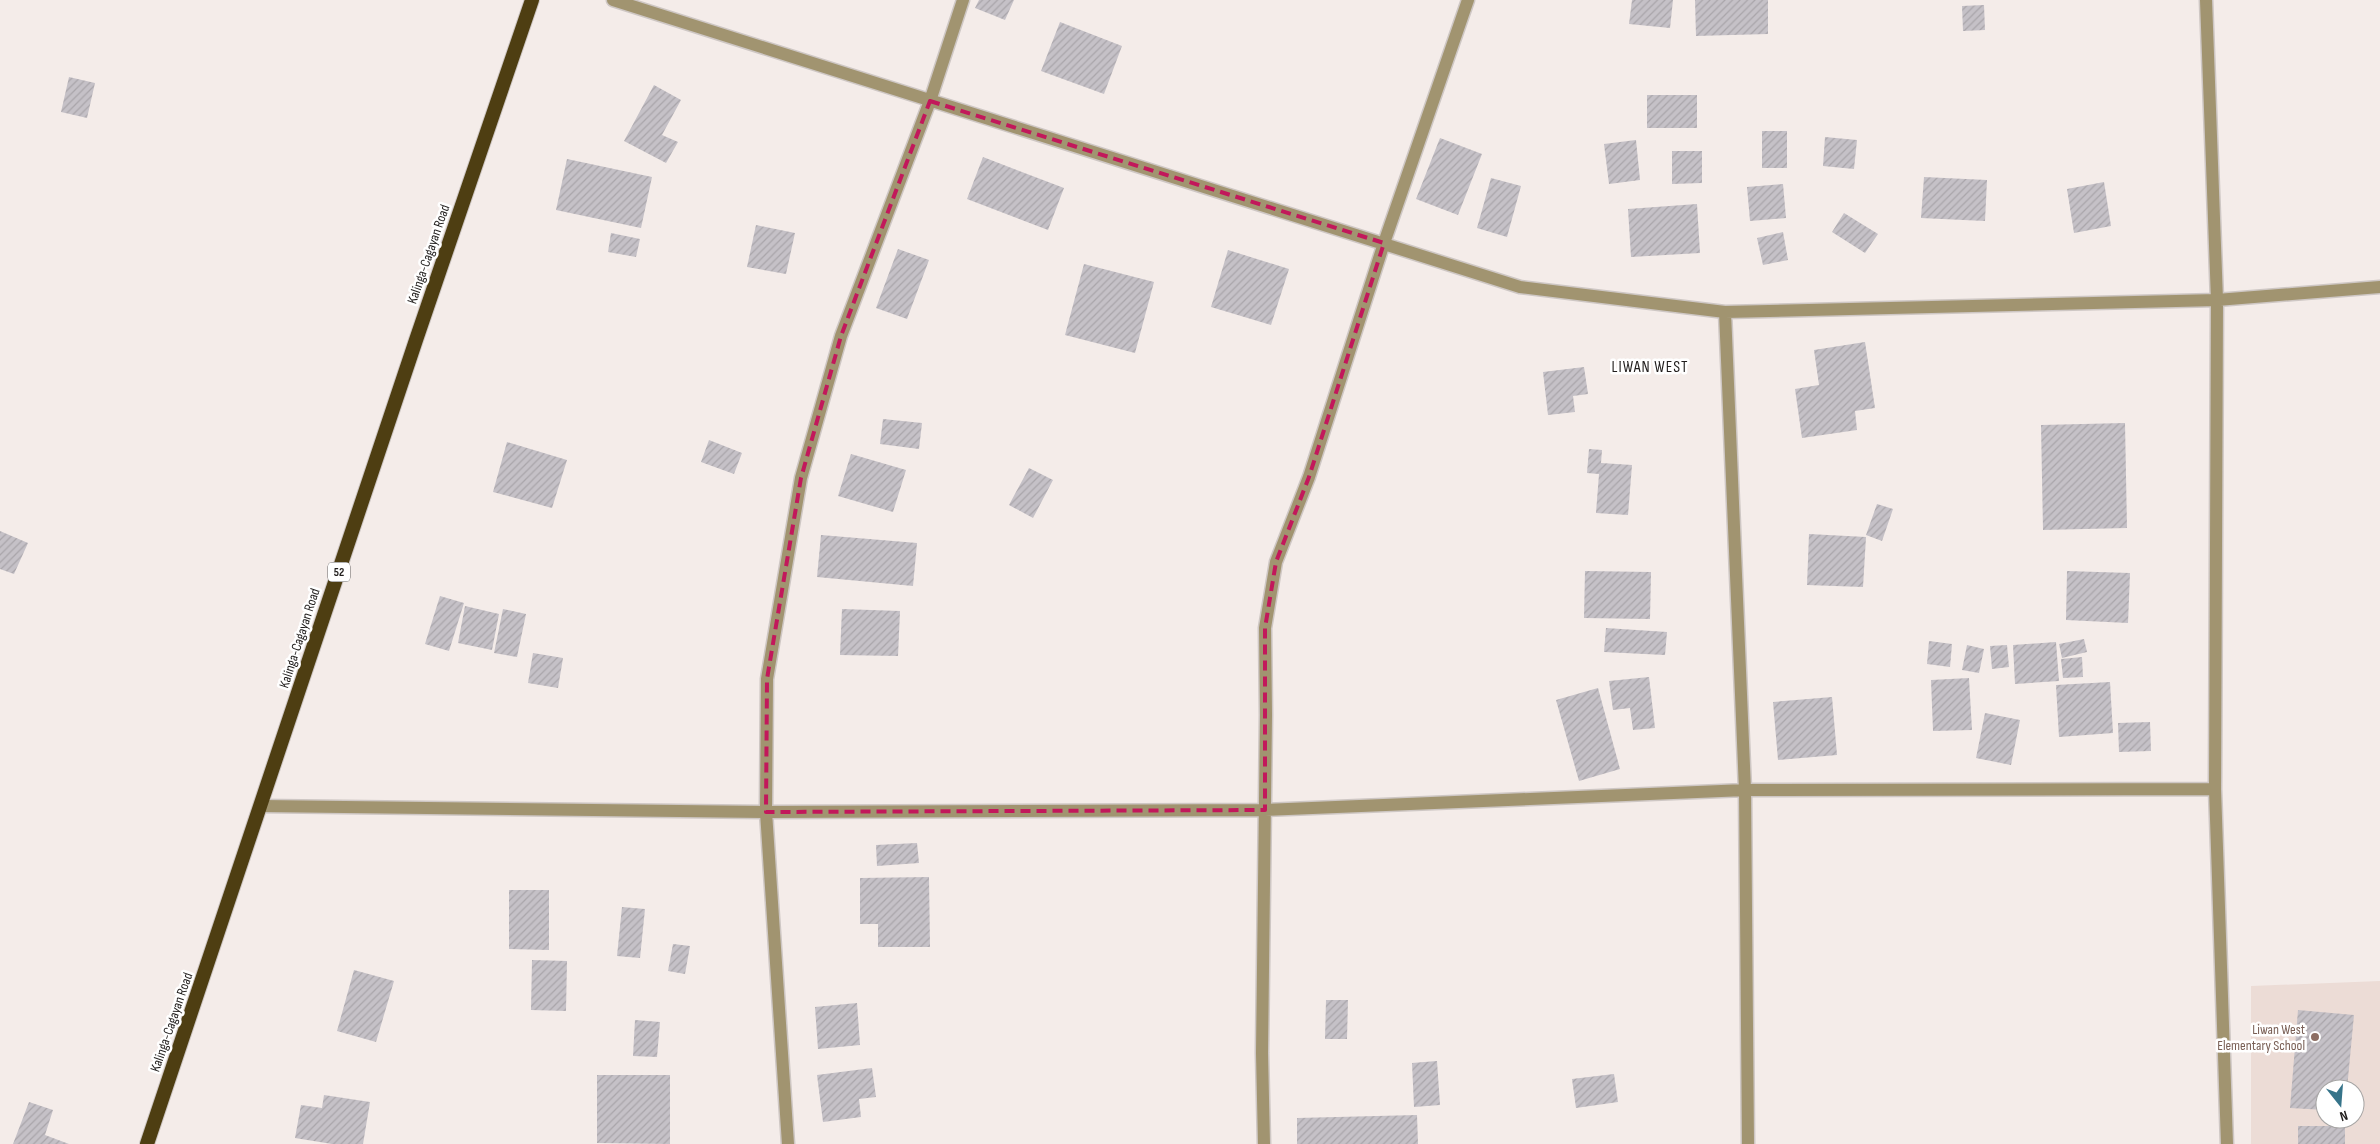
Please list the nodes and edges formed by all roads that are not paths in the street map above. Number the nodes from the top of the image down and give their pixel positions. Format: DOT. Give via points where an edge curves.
graph roads {
  1 [pos="532,0"];
  2 [pos="613,0"];
  3 [pos="963,0"];
  4 [pos="1468,0"];
  5 [pos="2206,0"];
  6 [pos="930,102"];
  7 [pos="1384,243"];
  8 [pos="2380,287"];
  9 [pos="2217,300"];
  10 [pos="1725,312"];
  11 [pos="2216,789"];
  12 [pos="1745,790"];
  13 [pos="261,806"];
  14 [pos="1265,810"];
  15 [pos="766,812"];
  16 [pos="147,1144"];
  17 [pos="788,1144"];
  18 [pos="1264,1144"];
  19 [pos="1748,1144"];
  20 [pos="2226,1144"];
  1 -- 13 [label="highway, Kalinga-Cagayan Road / 52"];
  2 -- 6 [label="street"];
  3 -- 6 [label="street"];
  4 -- 7 [label="street"];
  5 -- 9 [label="street"];
  6 -- 7 [label="street"];
  6 -- 15 [label="street" via="841,336 801,478 767,679"];
  7 -- 10 [label="street" via="1520,287"];
  7 -- 14 [label="street" via="1309,477 1276,562 1264,628"];
  8 -- 9 [label="street"];
  9 -- 10 [label="street"];
  9 -- 11 [label="street"];
  10 -- 12 [label="street"];
  11 -- 12 [label="street"];
  11 -- 20 [label="street"];
  12 -- 14 [label="street"];
  12 -- 19 [label="street"];
  13 -- 15 [label="street"];
  13 -- 16 [label="highway, Kalinga-Cagayan Road / 52"];
  14 -- 15 [label="street"];
  14 -- 18 [label="street"];
  15 -- 17 [label="street"];
}
